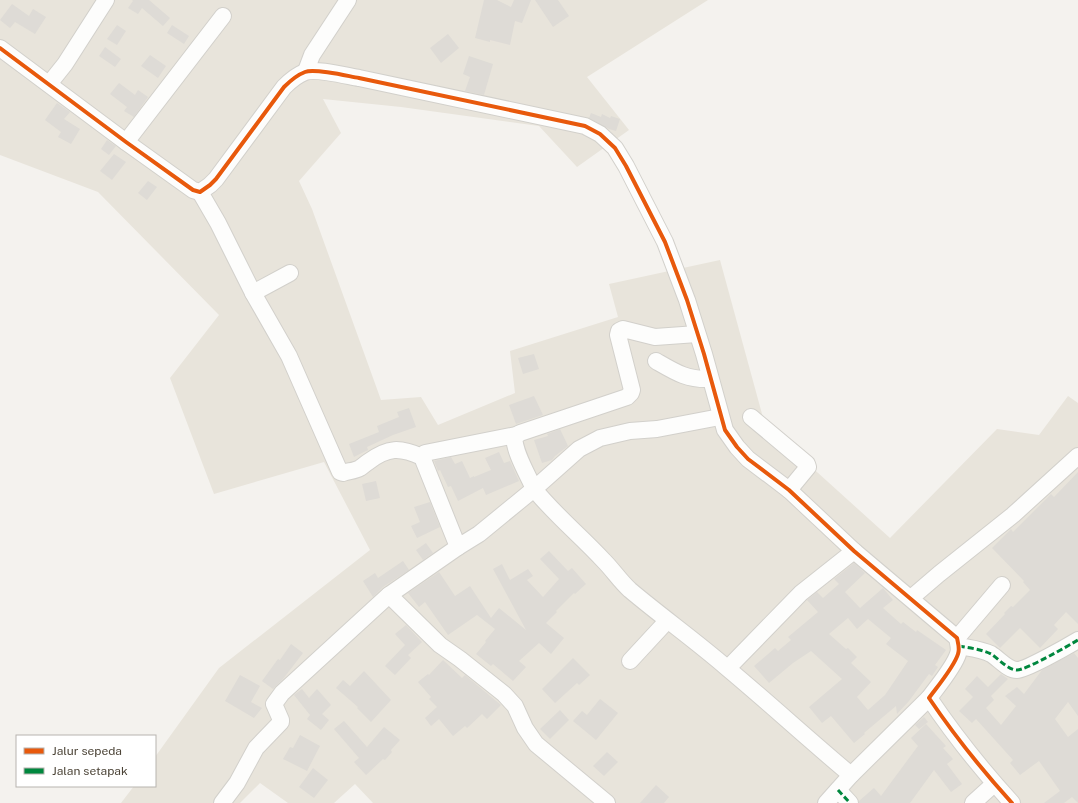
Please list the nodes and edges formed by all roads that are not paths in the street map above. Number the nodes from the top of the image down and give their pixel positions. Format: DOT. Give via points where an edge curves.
graph roads {
  1 [pos="106,0"];
  2 [pos="348,0"];
  3 [pos="222,16"];
  4 [pos="0,48"];
  5 [pos="306,72"];
  6 [pos="49,84"];
  7 [pos="126,142"];
  8 [pos="200,192"];
  9 [pos="290,272"];
  10 [pos="254,294"];
  11 [pos="697,334"];
  12 [pos="656,361"];
  13 [pos="710,379"];
  14 [pos="720,416"];
  15 [pos="751,417"];
  16 [pos="516,435"];
  17 [pos="1078,456"];
  18 [pos="422,457"];
  19 [pos="534,488"];
  20 [pos="789,490"];
  21 [pos="458,547"];
  22 [pos="854,551"];
  23 [pos="1002,585"];
  24 [pos="389,595"];
  25 [pos="911,598"];
  26 [pos="667,621"];
  27 [pos="1078,640"];
  28 [pos="958,642"];
  29 [pos="630,661"];
  30 [pos="728,668"];
  31 [pos="929,698"];
  32 [pos="851,775"];
  33 [pos="994,784"];
  34 [pos="838,790"];
  35 [pos="222,803"];
  36 [pos="607,803"];
  37 [pos="826,803"];
  38 [pos="850,803"];
  39 [pos="973,803"];
  40 [pos="1012,803"];
  1 -- 6 [label="street" via="65,64"];
  2 -- 5 [label="street" via="312,55"];
  3 -- 7 [label="street"];
  4 -- 6 [label="street"];
  5 -- 8 [label="street" via="292,79 284,87 216,179"];
  5 -- 11 [label="street" via="359,78 585,126 600,134 615,148 626,166 665,242"];
  6 -- 7 [label="street"];
  7 -- 8 [label="street" via="193,190"];
  8 -- 10 [label="street"];
  9 -- 10 [label="street"];
  10 -- 18 [label="street" via="289,356 340,472 360,469 391,450 402,449"];
  11 -- 13 [label="street"];
  11 -- 16 [label="street" via="655,337 623,329 619,331 632,393 627,397"];
  12 -- 13 [label="street" via="680,375 693,379"];
  13 -- 14 [label="street"];
  14 -- 19 [label="street" via="600,438 580,449"];
  14 -- 20 [label="street" via="725,430 748,458"];
  15 -- 20 [label="street" via="807,464 808,467"];
  16 -- 18 [label="street" via="425,453"];
  16 -- 19 [label="street" via="514,439 518,453"];
  17 -- 25 [label="street" via="1013,515"];
  18 -- 21 [label="street"];
  19 -- 21 [label="street" via="479,534"];
  19 -- 26 [label="street" via="628,588"];
  20 -- 22 [label="street"];
  21 -- 24 [label="street"];
  22 -- 25 [label="street"];
  22 -- 30 [label="street" via="801,593"];
  23 -- 28 [label="street"];
  24 -- 35 [label="street" via="274,702 281,722 256,748 237,783"];
  24 -- 36 [label="street" via="440,645 504,694 515,706 536,744"];
  25 -- 28 [label="street"];
  26 -- 29 [label="street"];
  26 -- 30 [label="street"];
  27 -- 28 [label="street" via="1018,670 986,652"];
  28 -- 31 [label="street" via="958,654"];
  30 -- 32 [label="street"];
  31 -- 32 [label="street"];
  31 -- 33 [label="street"];
  32 -- 34 [label="street"];
  33 -- 39 [label="street"];
  33 -- 40 [label="street"];
  34 -- 37 [label="street"];
  34 -- 38 [label="street"];
}
